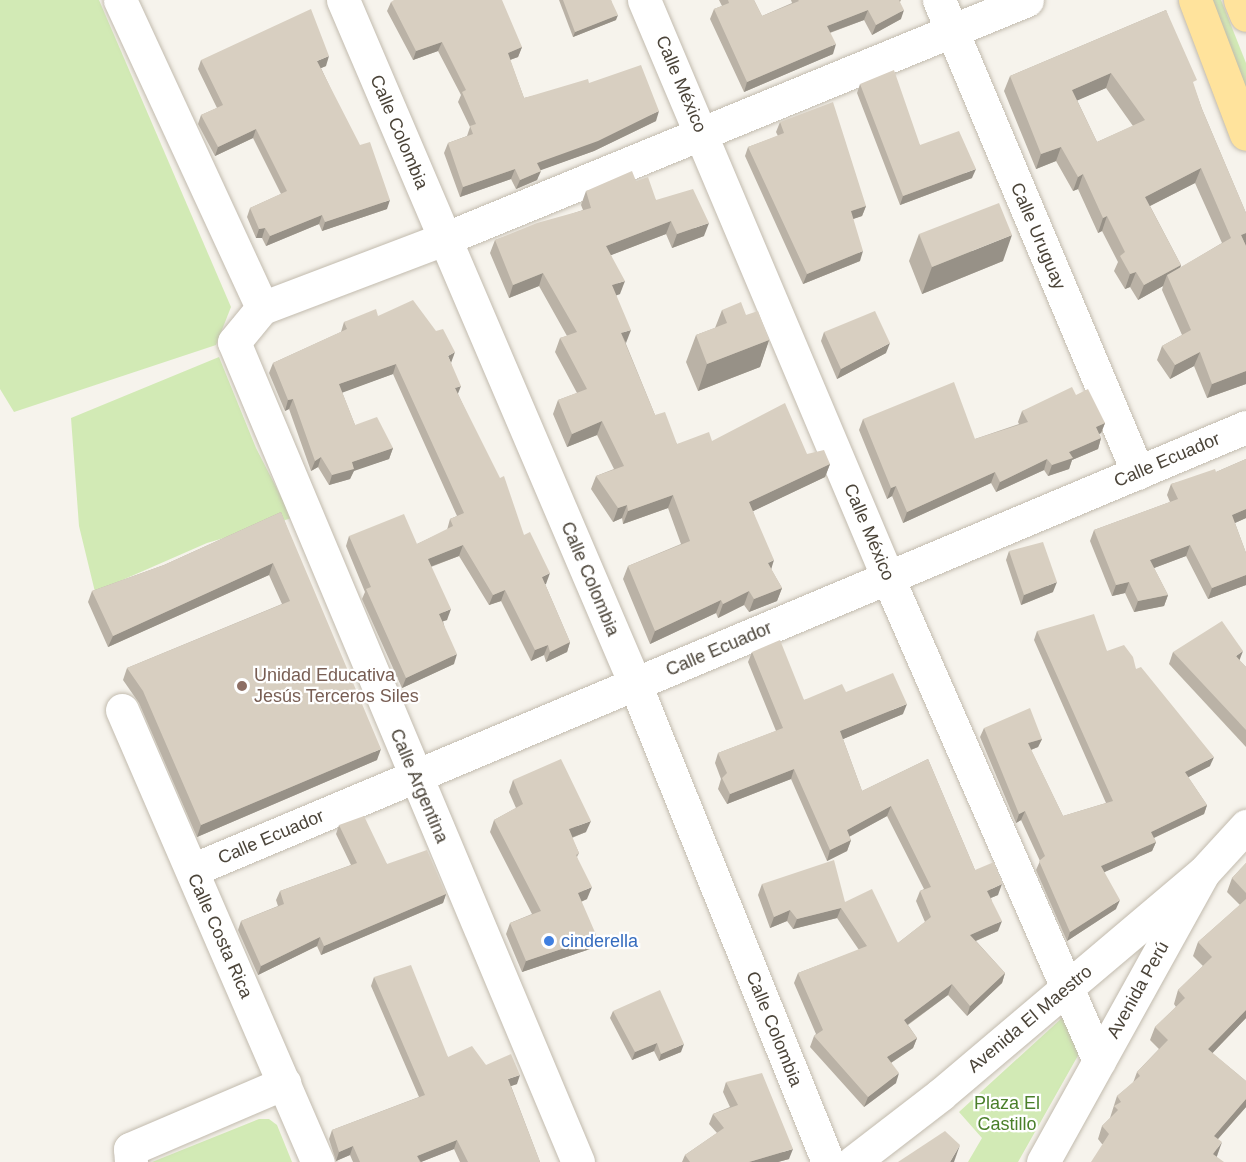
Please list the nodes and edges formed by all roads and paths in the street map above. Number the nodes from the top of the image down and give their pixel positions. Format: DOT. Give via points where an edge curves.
graph roads {
  1 [pos="120,0"];
  2 [pos="343,0"];
  3 [pos="644,0"];
  4 [pos="939,0"];
  5 [pos="1027,0"];
  6 [pos="1195,0"];
  7 [pos="1240,0"];
  8 [pos="1246,15"];
  9 [pos="952,32"];
  10 [pos="702,132"];
  11 [pos="1246,134"];
  12 [pos="444,239"];
  13 [pos="262,308"];
  14 [pos="1246,427"];
  15 [pos="1138,473"];
  16 [pos="888,578"];
  17 [pos="635,684"];
  18 [pos="122,710"];
  19 [pos="415,777"];
  20 [pos="1246,826"];
  21 [pos="192,870"];
  22 [pos="1203,873"];
  23 [pos="1066,987"];
  24 [pos="1099,1061"];
  25 [pos="284,1083"];
  26 [pos="131,1162"];
  27 [pos="318,1162"];
  28 [pos="579,1162"];
  29 [pos="828,1162"];
  30 [pos="853,1162"];
  31 [pos="1043,1162"];
  1 -- 13 [label="street"];
  2 -- 12 [label="street, Calle Colombia"];
  3 -- 10 [label="street, Calle México"];
  4 -- 9 [label="street, Calle Uruguay"];
  5 -- 9 [label="street"];
  6 -- 11 [label="main road"];
  7 -- 8 [label="main road"];
  9 -- 10 [label="street"];
  9 -- 15 [label="street, Calle Uruguay"];
  10 -- 12 [label="street"];
  10 -- 16 [label="street, Calle México"];
  12 -- 13 [label="street"];
  12 -- 17 [label="street, Calle Colombia"];
  13 -- 19 [label="street, Calle Argentina" via="234,342"];
  14 -- 15 [label="street, Calle Ecuador"];
  15 -- 16 [label="street, Calle Ecuador"];
  16 -- 17 [label="street, Calle Ecuador"];
  16 -- 23 [label="street, Calle México"];
  17 -- 19 [label="street, Calle Ecuador"];
  17 -- 29 [label="street, Calle Colombia"];
  18 -- 21 [label="street, Calle Costa Rica"];
  19 -- 21 [label="street, Calle Ecuador"];
  19 -- 28 [label="street, Calle Argentina"];
  20 -- 22 [label="street, Avenida Perú"];
  21 -- 25 [label="street, Calle Costa Rica"];
  22 -- 23 [label="street, Avenida El Maestro"];
  22 -- 24 [label="street, Avenida Perú"];
  23 -- 24 [label="street, Calle México"];
  23 -- 30 [label="street, Avenida El Maestro" via="940,1095"];
  24 -- 31 [label="street, Avenida Perú"];
  25 -- 26 [label="street" via="130,1149"];
  25 -- 27 [label="street, Calle Costa Rica"];
}
